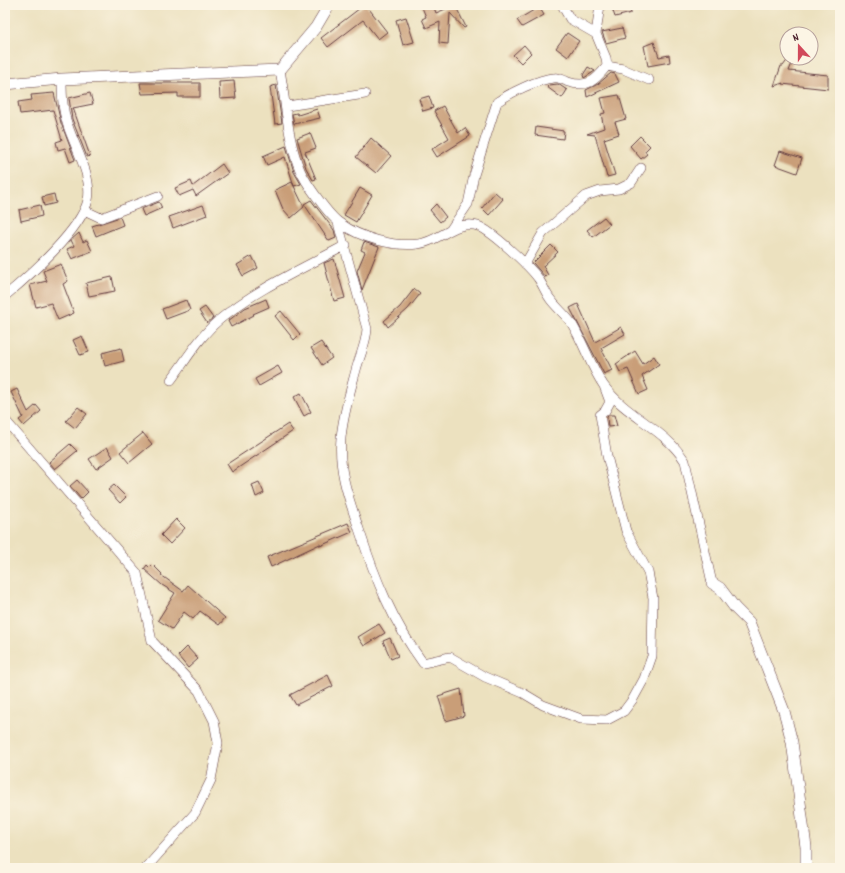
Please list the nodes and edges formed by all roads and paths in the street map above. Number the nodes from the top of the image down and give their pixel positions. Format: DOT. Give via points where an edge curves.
graph roads {
  1 [pos="329,5"];
  2 [pos="562,5"];
  3 [pos="600,5"];
  4 [pos="596,34"];
  5 [pos="607,66"];
  6 [pos="280,70"];
  7 [pos="62,79"];
  8 [pos="649,80"];
  9 [pos="5,84"];
  10 [pos="365,94"];
  11 [pos="287,106"];
  12 [pos="641,168"];
  13 [pos="158,196"];
  14 [pos="84,210"];
  15 [pos="338,223"];
  16 [pos="451,229"];
  17 [pos="346,245"];
  18 [pos="525,264"];
  19 [pos="5,296"];
  20 [pos="171,380"];
  21 [pos="604,386"];
  22 [pos="5,420"];
  23 [pos="712,583"];
  24 [pos="146,868"];
  25 [pos="806,868"];
  1 -- 6 [label="street" via="316,27"];
  2 -- 4 [label="street" via="570,19"];
  3 -- 4 [label="street"];
  4 -- 5 [label="street"];
  5 -- 8 [label="street" via="624,69"];
  5 -- 16 [label="street" via="598,78 588,83 578,85 555,77 545,79 497,102 474,175 468,204"];
  6 -- 7 [label="street"];
  6 -- 11 [label="street"];
  7 -- 9 [label="street"];
  7 -- 14 [label="street" via="66,118 86,173 89,192"];
  10 -- 11 [label="street"];
  11 -- 15 [label="street" via="290,132 300,170"];
  12 -- 18 [label="street" via="631,183 586,196 543,233"];
  13 -- 14 [label="street" via="101,218"];
  14 -- 19 [label="street" via="51,254"];
  15 -- 16 [label="street" via="359,234 395,243 419,244"];
  15 -- 17 [label="street"];
  16 -- 18 [label="street" via="479,226"];
  17 -- 20 [label="street" via="241,303 218,321"];
  17 -- 21 [label="street" via="349,267 367,329 366,342 344,414 341,470 371,566 398,627 423,663 450,657 543,705 581,719 607,720 624,711 644,679 652,656 654,598 648,572 626,531 613,483 600,415 610,402"];
  18 -- 21 [label="street" via="539,278 550,299 571,323"];
  21 -- 23 [label="street" via="623,408 651,425 678,449 685,461"];
  22 -- 24 [label="street" via="137,573 152,641 199,691 214,721 218,743 211,780 196,813"];
  23 -- 25 [label="street" via="720,588 749,622 784,711 792,742 806,847"];
}
